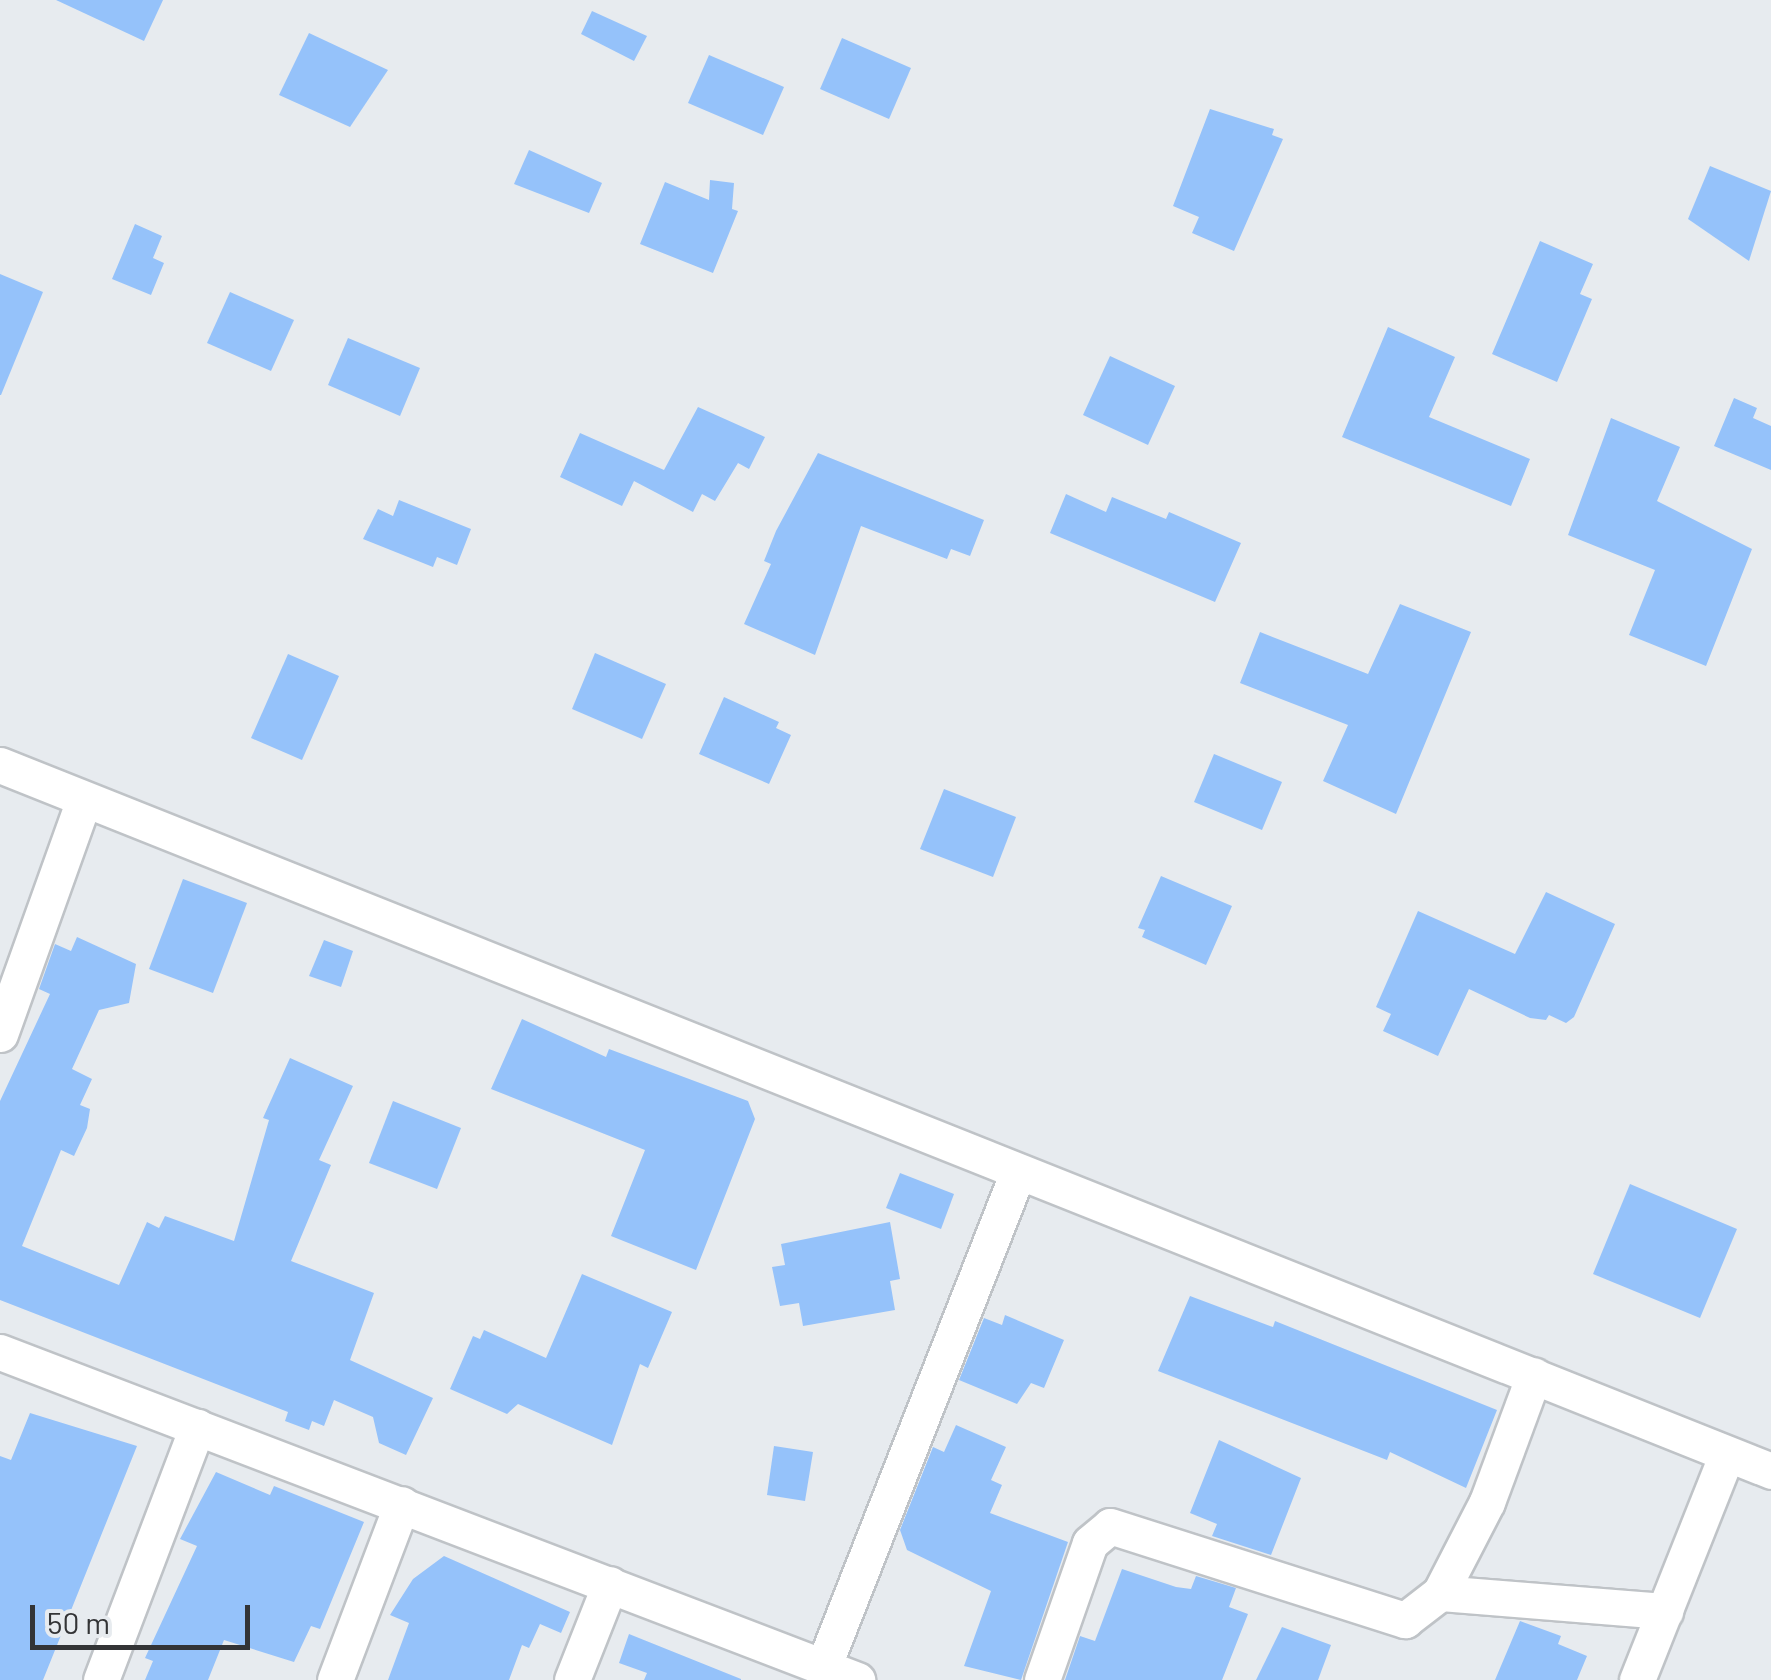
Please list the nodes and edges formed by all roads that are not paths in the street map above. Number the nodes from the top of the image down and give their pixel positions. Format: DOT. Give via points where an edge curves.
graph roads {
  1 [pos="0,765"];
  2 [pos="84,800"];
  3 [pos="0,1034"];
  4 [pos="1018,1172"];
  5 [pos="1,1354"];
  6 [pos="1534,1375"];
  7 [pos="197,1427"];
  8 [pos="1728,1454"];
  9 [pos="1771,1471"];
  10 [pos="402,1504"];
  11 [pos="610,1584"];
  12 [pos="1440,1593"];
  13 [pos="1665,1611"];
  14 [pos="815,1669"];
  15 [pos="101,1680"];
  16 [pos="335,1680"];
  17 [pos="572,1680"];
  18 [pos="856,1680"];
  19 [pos="1042,1680"];
  20 [pos="1637,1680"];
  1 -- 2 [label="street"];
  2 -- 3 [label="street"];
  2 -- 4 [label="street"];
  4 -- 6 [label="street"];
  4 -- 14 [label="street"];
  5 -- 7 [label="street"];
  6 -- 8 [label="street"];
  6 -- 12 [label="street" via="1487,1502"];
  7 -- 10 [label="street"];
  7 -- 15 [label="street"];
  8 -- 9 [label="street"];
  8 -- 13 [label="street"];
  10 -- 11 [label="street"];
  10 -- 16 [label="street"];
  11 -- 14 [label="street"];
  11 -- 17 [label="street"];
  12 -- 13 [label="street"];
  12 -- 19 [label="street" via="1405,1620 1110,1526 1090,1544"];
  13 -- 20 [label="street"];
  14 -- 18 [label="street"];
}
